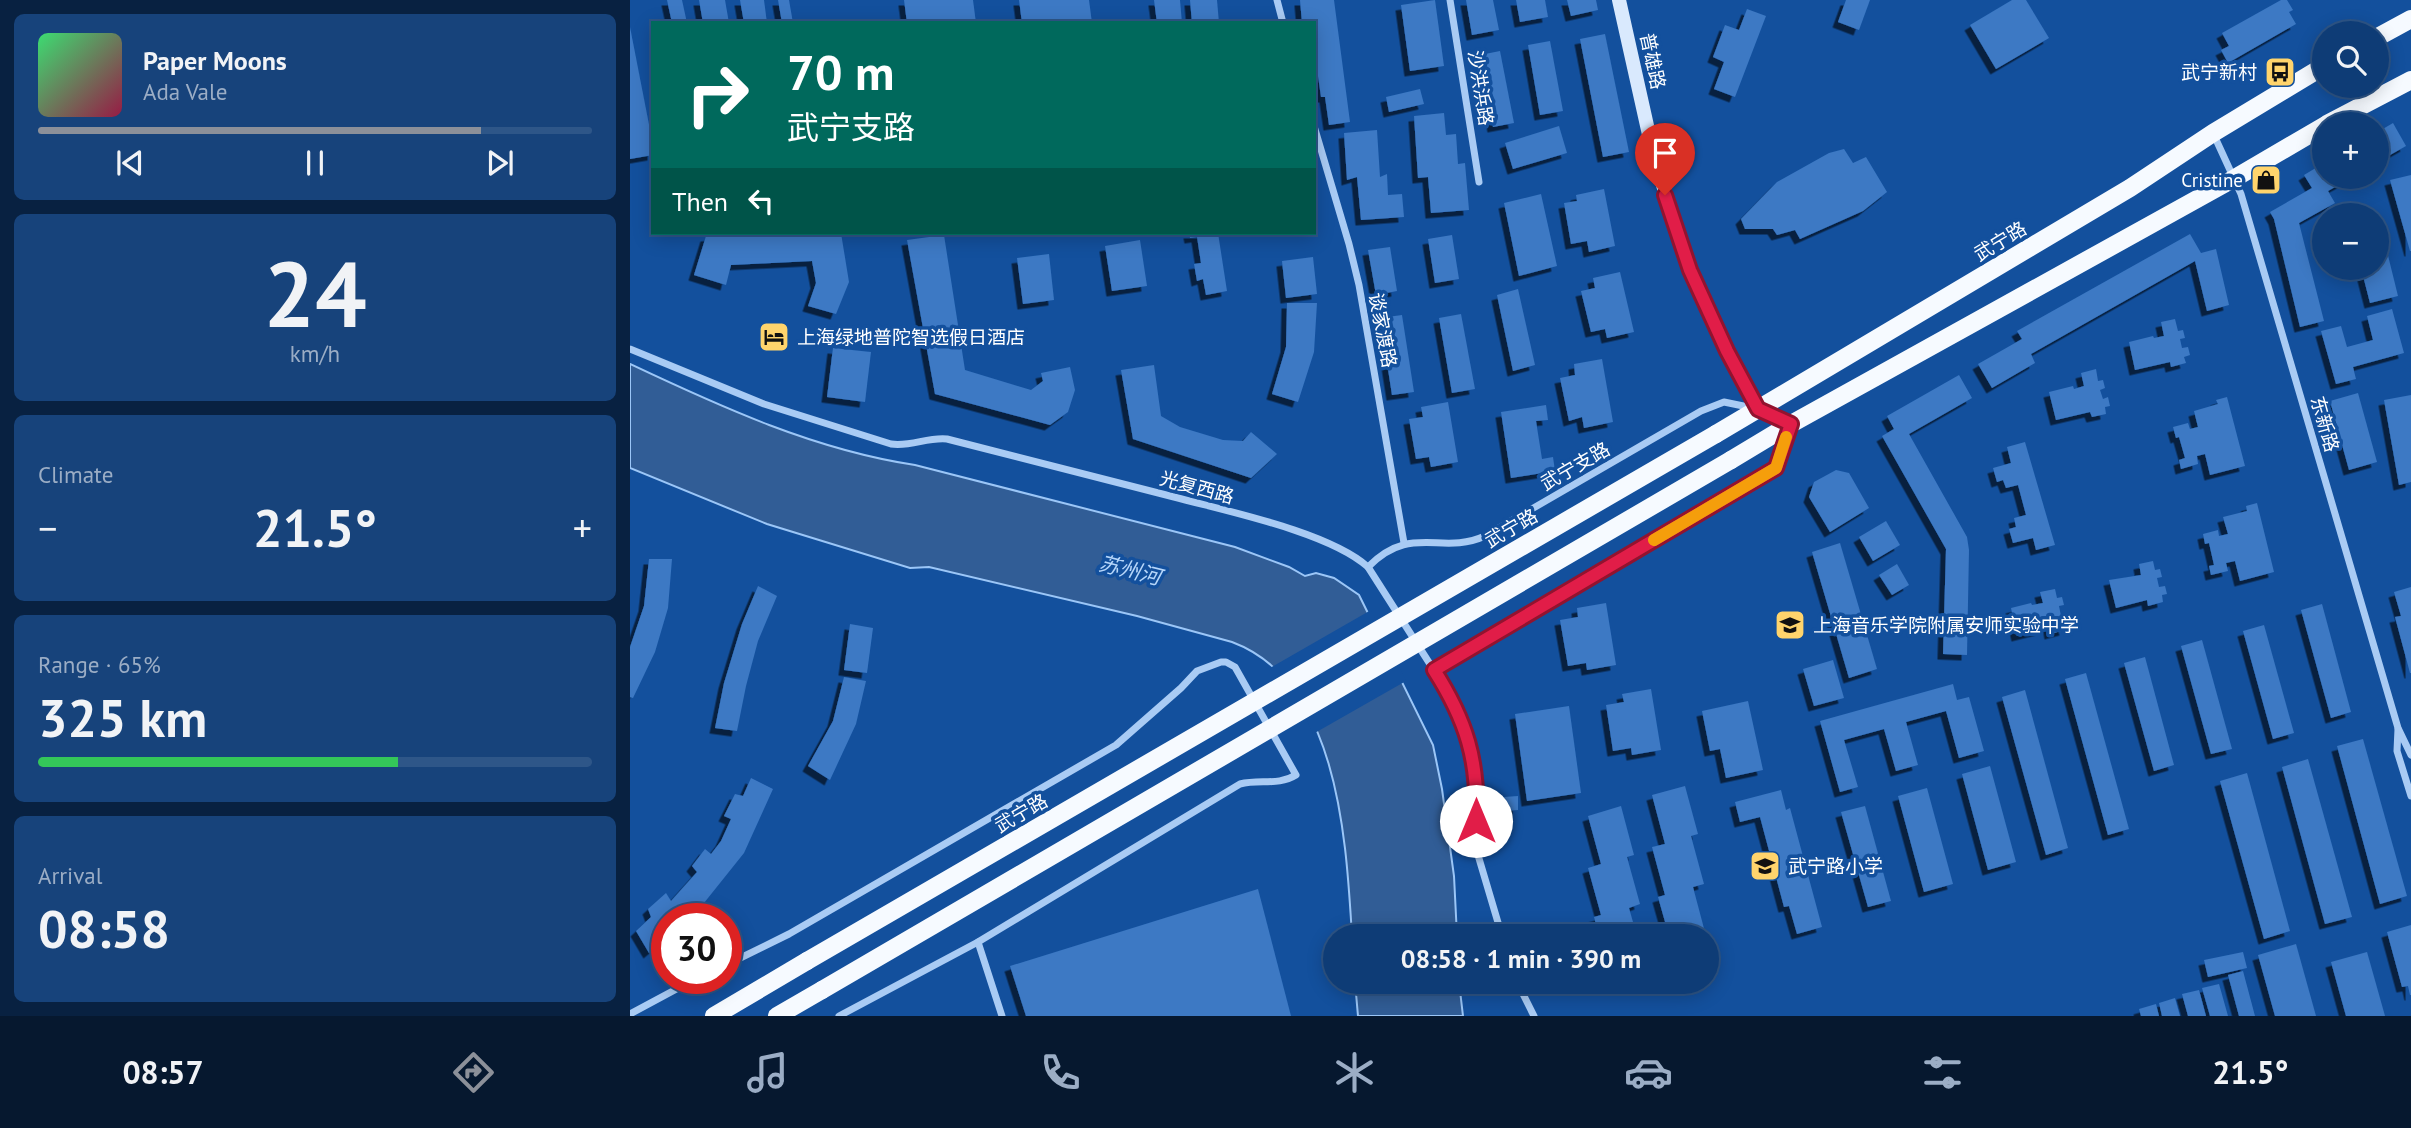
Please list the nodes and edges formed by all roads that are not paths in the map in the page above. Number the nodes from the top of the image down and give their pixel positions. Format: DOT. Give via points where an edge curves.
graph roads {
  1 [pos="1277,0"];
  2 [pos="1450,0"];
  3 [pos="1619,0"];
  4 [pos="2411,19"];
  5 [pos="1282,21"];
  6 [pos="2389,31"];
  7 [pos="2312,73"];
  8 [pos="2411,79"];
  9 [pos="2350,112"];
  10 [pos="1316,133"];
  11 [pos="2213,133"];
  12 [pos="2312,133"];
  13 [pos="2235,178"];
  14 [pos="1479,182"];
  15 [pos="630,349"];
  16 [pos="1758,409"];
  17 [pos="1791,424"];
  18 [pos="1404,544"];
  19 [pos="1368,567"];
  20 [pos="1434,670"];
  21 [pos="2398,728"];
  22 [pos="2411,755"];
  23 [pos="2411,796"];
  24 [pos="1498,924"];
  25 [pos="978,942"];
  26 [pos="742,957"];
  27 [pos="667,994"];
  28 [pos="1523,994"];
  29 [pos="630,1014"];
  30 [pos="714,1016"];
  31 [pos="776,1016"];
  32 [pos="839,1016"];
  33 [pos="1002,1016"];
  34 [pos="1534,1016"];
  1 -- 5 [label="street"];
  2 -- 14 [label="street, 沙洪浜路"];
  3 -- 16 [label="main road, 普雄路" via="1671,215 1690,270"];
  4 -- 6 [label="main road"];
  7 -- 11 [label="main road, 武宁路"];
  8 -- 9 [label="main road"];
  10 -- 18 [label="street, 谈家渡路" via="1359,285"];
  11 -- 13 [label="street, 东新路"];
  11 -- 16 [label="main road, 武宁路" via="2130,188"];
  12 -- 13 [label="main road"];
  13 -- 17 [label="main road"];
  13 -- 21 [label="street, 东新路"];
  15 -- 19 [label="street, 光复西路" via="753,400 891,444 947,439 1219,509 1329,544"];
  16 -- 17 [label="main road"];
  16 -- 18 [label="street, 武宁支路" via="1724,402 1701,411 1478,539"];
  16 -- 30 [label="main road, 武宁路, bridge"];
  17 -- 20 [label="street" via="1776,468"];
  17 -- 31 [label="main road, bridge"];
  18 -- 19 [label="street, 武宁支路" via="1390,548"];
  19 -- 20 [label="street, 光复西路"];
  20 -- 24 [label="street, 光复西路" via="1469,737 1478,796 1475,845"];
  21 -- 22 [label="street, 东新路"];
  21 -- 23 [label="street, 东新路" via="2397,751"];
  25 -- 26 [label="street" via="1240,784 1283,782 1296,775 1235,667 1221,662 1197,671 1116,745"];
  25 -- 32 [label="street"];
  25 -- 33 [label="street"];
  27 -- 29 [label="street"];
  28 -- 34 [label="street"];
}
